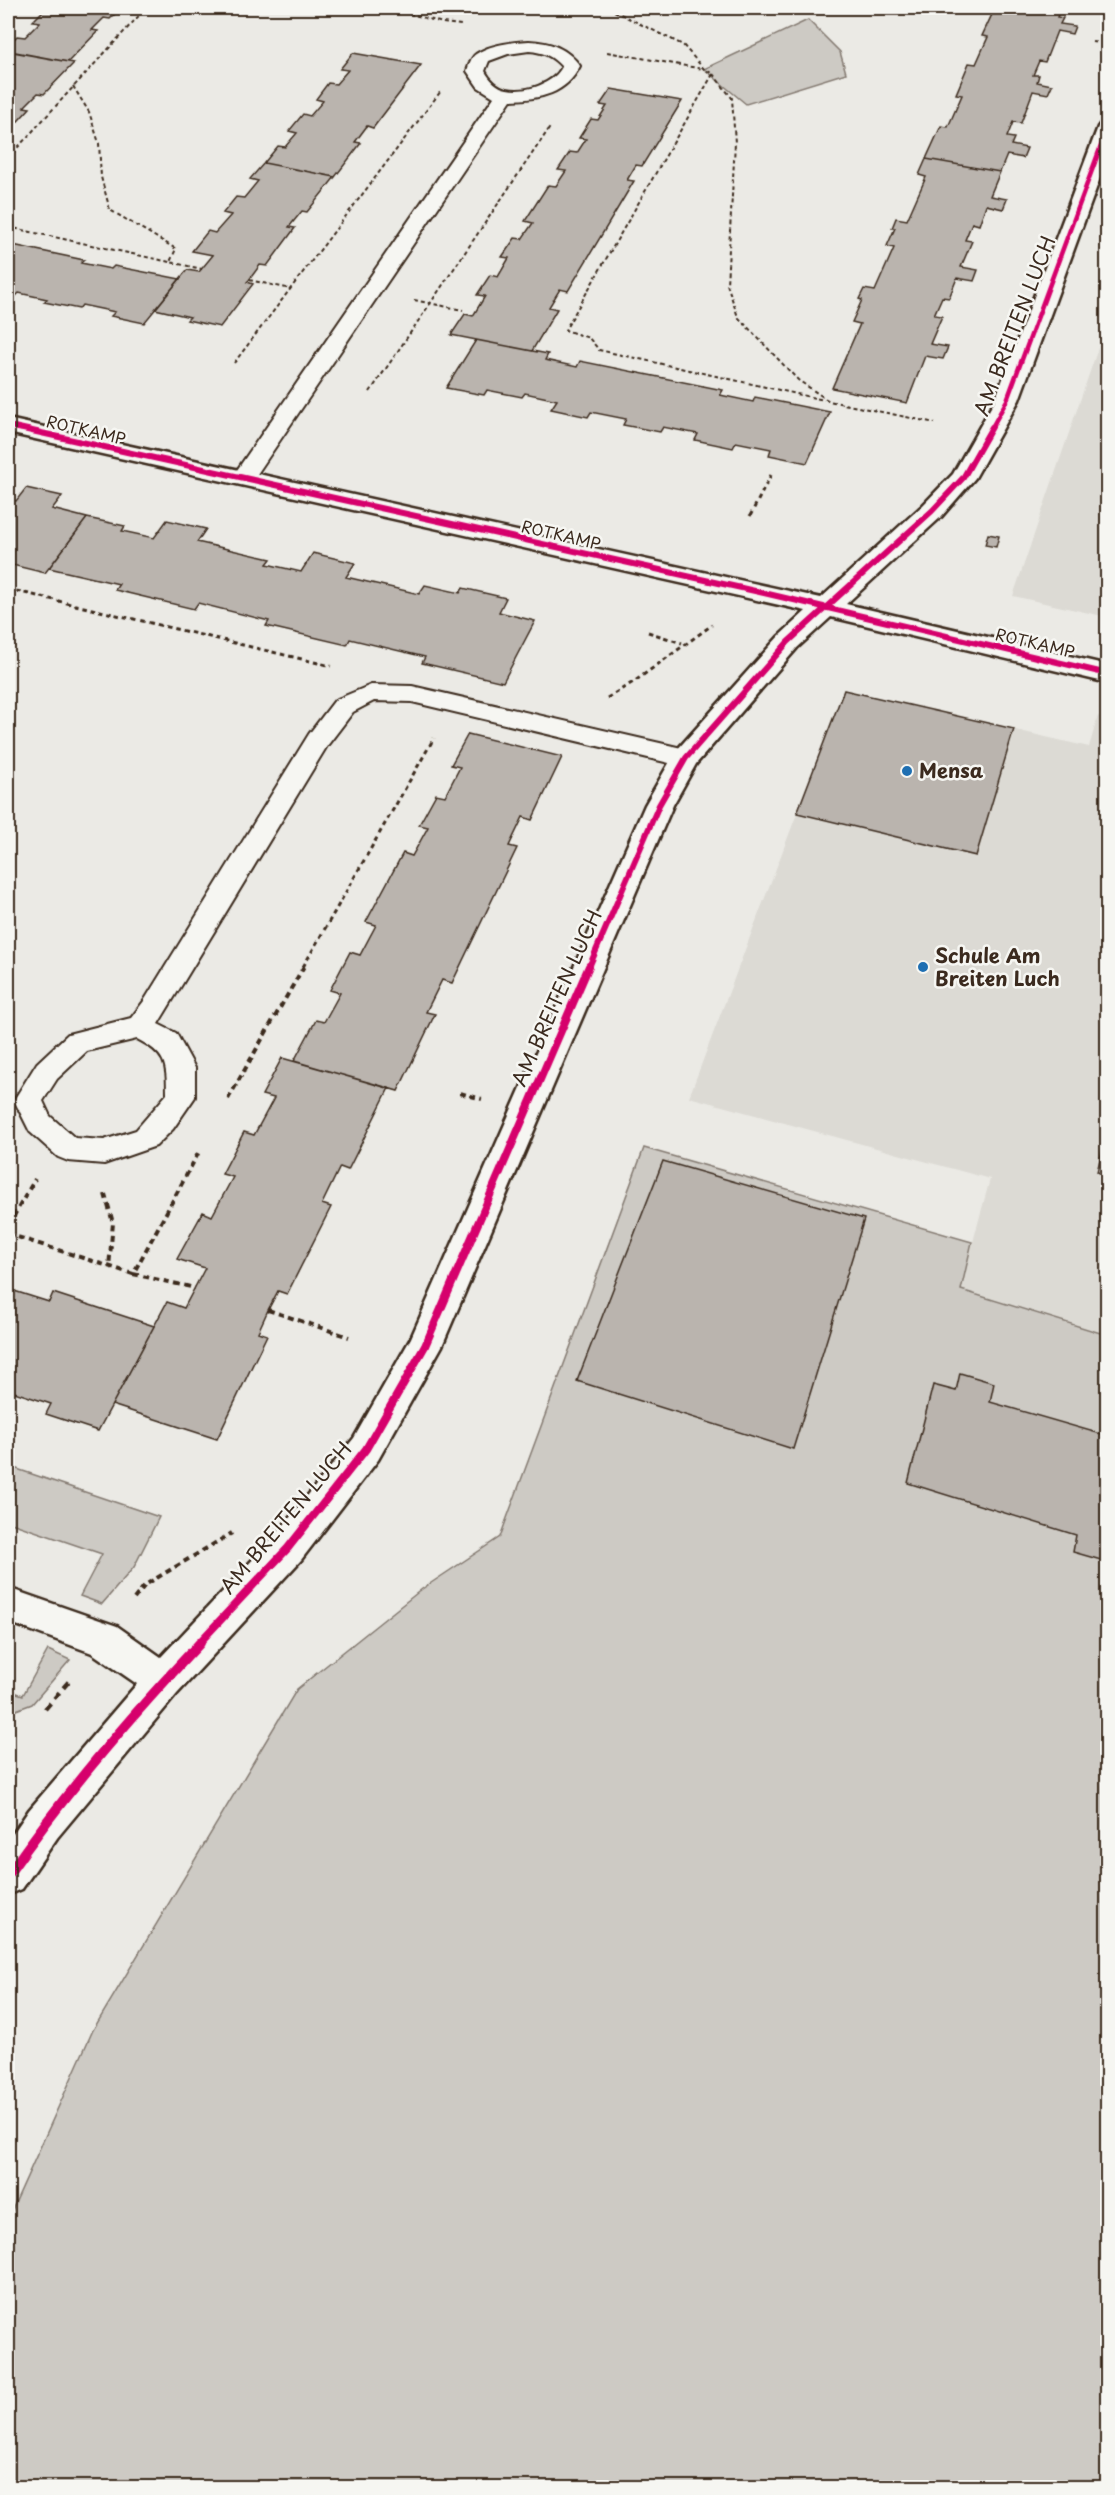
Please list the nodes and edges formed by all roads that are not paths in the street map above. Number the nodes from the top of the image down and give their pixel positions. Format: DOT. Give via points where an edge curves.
graph roads {
  1 [pos="505,95"];
  2 [pos="1107,127"];
  3 [pos="8,426"];
  4 [pos="243,478"];
  5 [pos="827,608"];
  6 [pos="1107,674"];
  7 [pos="686,758"];
  8 [pos="140,1027"];
  9 [pos="8,1605"];
  10 [pos="164,1681"];
  11 [pos="8,1875"];
  1 -- 1 [label="lane" via="557,85 568,76 571,66 549,48 527,45 501,49 481,58 476,71 482,82"];
  1 -- 4 [label="lane"];
  2 -- 5 [label="street, AM BREITEN LUCH" via="1007,400 986,441 963,477 932,511"];
  3 -- 4 [label="street, ROTKAMP"];
  4 -- 5 [label="street, ROTKAMP"];
  5 -- 6 [label="street, ROTKAMP"];
  5 -- 7 [label="street, AM BREITEN LUCH" via="788,642"];
  7 -- 8 [label="lane" via="412,694 371,693 344,706 318,740"];
  7 -- 10 [label="street, AM BREITEN LUCH" via="655,814 425,1346 360,1456 288,1548"];
  8 -- 8 [label="lane" via="166,1041 180,1068 181,1097 146,1138 104,1152 68,1149 40,1124 28,1100 47,1071 78,1042"];
  9 -- 10 [label="street" via="104,1639"];
  10 -- 11 [label="street, AM BREITEN LUCH" via="43,1824"];
}
